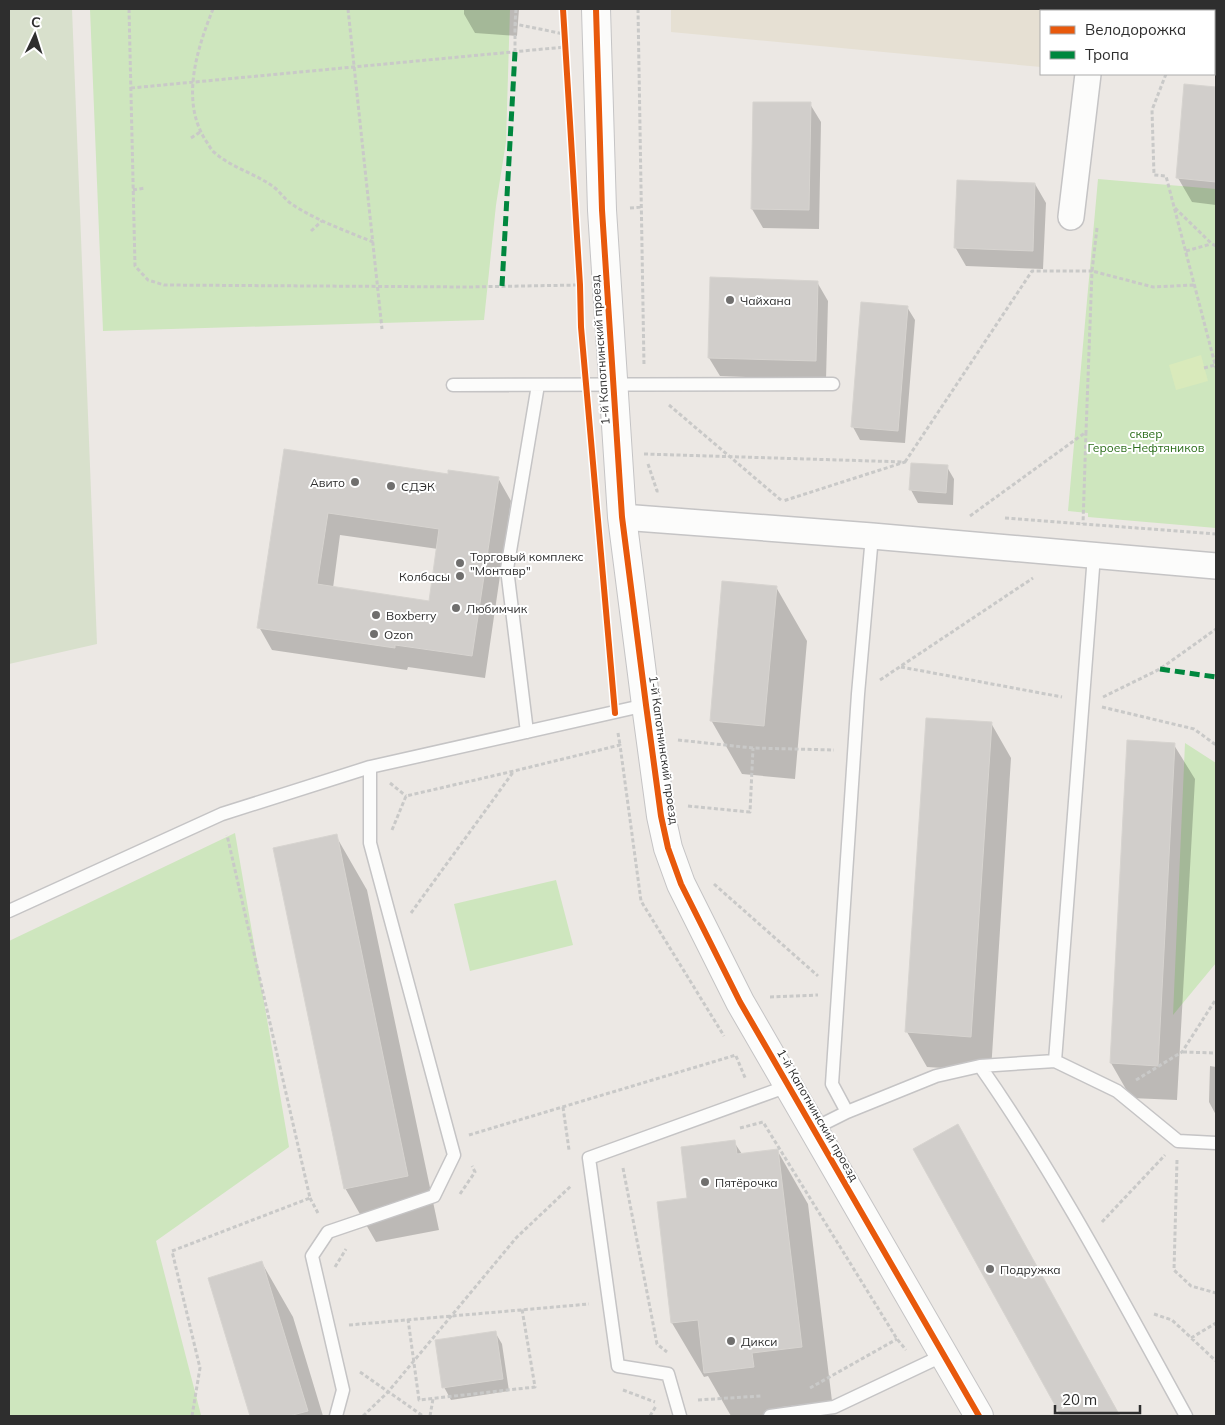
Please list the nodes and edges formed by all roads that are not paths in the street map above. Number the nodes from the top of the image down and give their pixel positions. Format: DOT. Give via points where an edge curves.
graph roads {
  1 [pos="596,9"];
  2 [pos="1088,75"];
  3 [pos="1071,217"];
  4 [pos="833,384"];
  5 [pos="453,385"];
  6 [pos="538,385"];
  7 [pos="614,385"];
  8 [pos="622,517"];
  9 [pos="872,536"];
  10 [pos="1094,555"];
  11 [pos="1216,566"];
  12 [pos="646,705"];
  13 [pos="527,732"];
  14 [pos="370,767"];
  15 [pos="9,910"];
  16 [pos="1055,1061"];
  17 [pos="980,1066"];
  18 [pos="788,1086"];
  19 [pos="847,1112"];
  20 [pos="814,1130"];
  21 [pos="1216,1143"];
  22 [pos="944,1355"];
  23 [pos="822,1412"];
  24 [pos="336,1416"];
  25 [pos="680,1416"];
  26 [pos="770,1416"];
  27 [pos="979,1416"];
  28 [pos="1186,1416"];
  1 -- 7 [label="street, 1-й Капотнинский проезд" via="602,210"];
  2 -- 3 [label="street"];
  4 -- 7 [label="lane"];
  5 -- 6 [label="lane"];
  6 -- 7 [label="lane"];
  6 -- 13 [label="lane" via="507,569"];
  7 -- 8 [label="street, 1-й Капотнинский проезд"];
  8 -- 9 [label="street"];
  8 -- 12 [label="street, 1-й Капотнинский проезд"];
  9 -- 10 [label="street"];
  9 -- 19 [label="lane" via="832,1084"];
  10 -- 11 [label="street"];
  10 -- 16 [label="lane" via="1087,702"];
  12 -- 13 [label="lane"];
  12 -- 18 [label="street, 1-й Капотнинский проезд" via="661,816 681,884 740,1002"];
  13 -- 14 [label="lane"];
  14 -- 15 [label="lane" via="222,814"];
  14 -- 24 [label="lane" via="370,843 454,1155 434,1196 328,1232 312,1256 343,1390"];
  16 -- 17 [label="lane"];
  16 -- 21 [label="lane" via="1117,1091 1178,1141"];
  17 -- 19 [label="lane" via="936,1076"];
  17 -- 28 [label="lane" via="1017,1120"];
  18 -- 20 [label="street, 1-й Капотнинский проезд"];
  18 -- 25 [label="lane" via="589,1158 618,1366 668,1374"];
  19 -- 20 [label="lane"];
  20 -- 22 [label="street, 1-й Капотнинский проезд"];
  22 -- 23 [label="lane"];
  22 -- 27 [label="street, 1-й Капотнинский проезд"];
  23 -- 26 [label="lane"];
}
